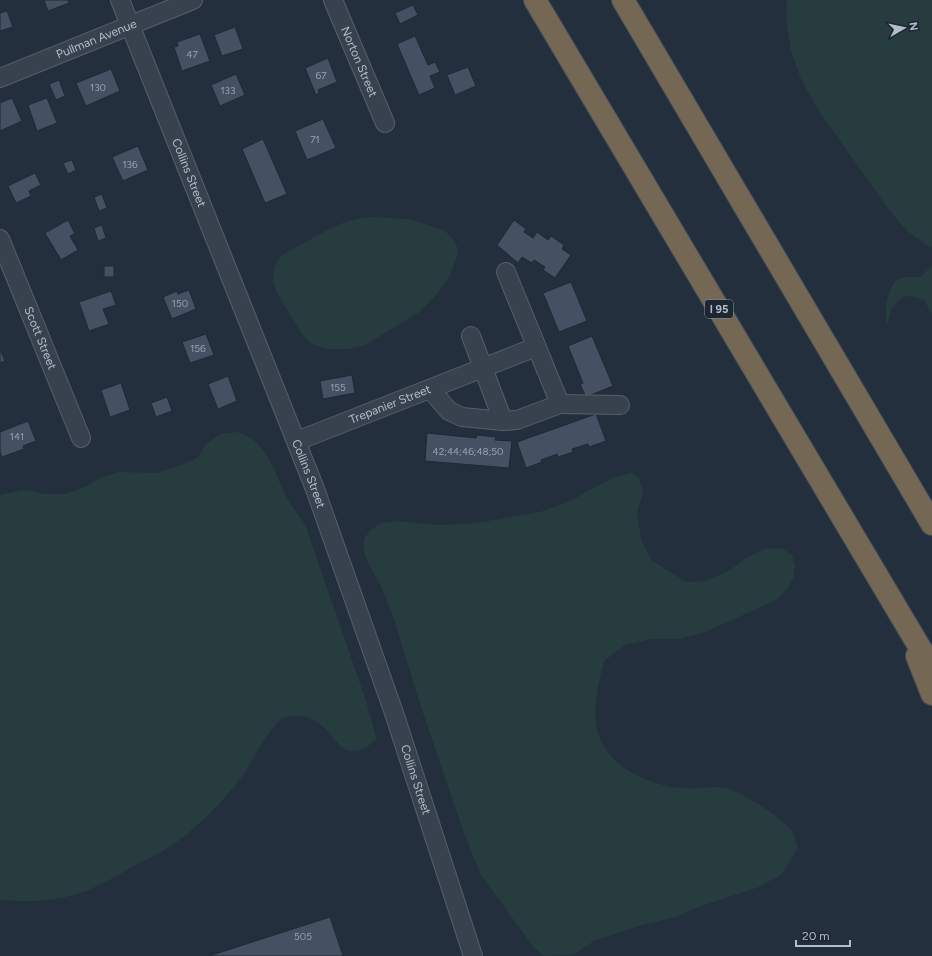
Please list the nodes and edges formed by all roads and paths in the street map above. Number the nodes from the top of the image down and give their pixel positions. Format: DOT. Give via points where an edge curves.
graph roads {
  1 [pos="120,0"];
  2 [pos="193,0"];
  3 [pos="333,0"];
  4 [pos="535,0"];
  5 [pos="623,0"];
  6 [pos="130,26"];
  7 [pos="0,78"];
  8 [pos="385,123"];
  9 [pos="0,239"];
  10 [pos="506,272"];
  11 [pos="471,336"];
  12 [pos="536,347"];
  13 [pos="483,368"];
  14 [pos="430,389"];
  15 [pos="560,404"];
  16 [pos="620,405"];
  17 [pos="503,421"];
  18 [pos="81,438"];
  19 [pos="297,441"];
  20 [pos="926,512"];
  21 [pos="932,524"];
  22 [pos="902,618"];
  23 [pos="932,668"];
  24 [pos="932,694"];
  25 [pos="473,956"];
  1 -- 6 [label="street, Collins Street"];
  2 -- 6 [label="street, Pullman Avenue"];
  3 -- 8 [label="street, Norton Street"];
  4 -- 22 [label="highway, I 95"];
  5 -- 20 [label="highway"];
  6 -- 7 [label="street, Pullman Avenue"];
  6 -- 19 [label="street, Collins Street"];
  9 -- 18 [label="street, Scott Street"];
  10 -- 12 [label="street"];
  11 -- 13 [label="street"];
  12 -- 13 [label="street, Trepanier Street"];
  12 -- 15 [label="street"];
  13 -- 14 [label="street, Trepanier Street"];
  13 -- 17 [label="street"];
  14 -- 17 [label="street" via="444,406 455,414"];
  14 -- 19 [label="street, Trepanier Street"];
  15 -- 16 [label="street"];
  15 -- 17 [label="street" via="517,420"];
  19 -- 25 [label="street, Collins Street" via="374,657"];
  20 -- 21 [label="highway"];
  22 -- 23 [label="highway, I 95"];
  22 -- 24 [label="highway"];
}
